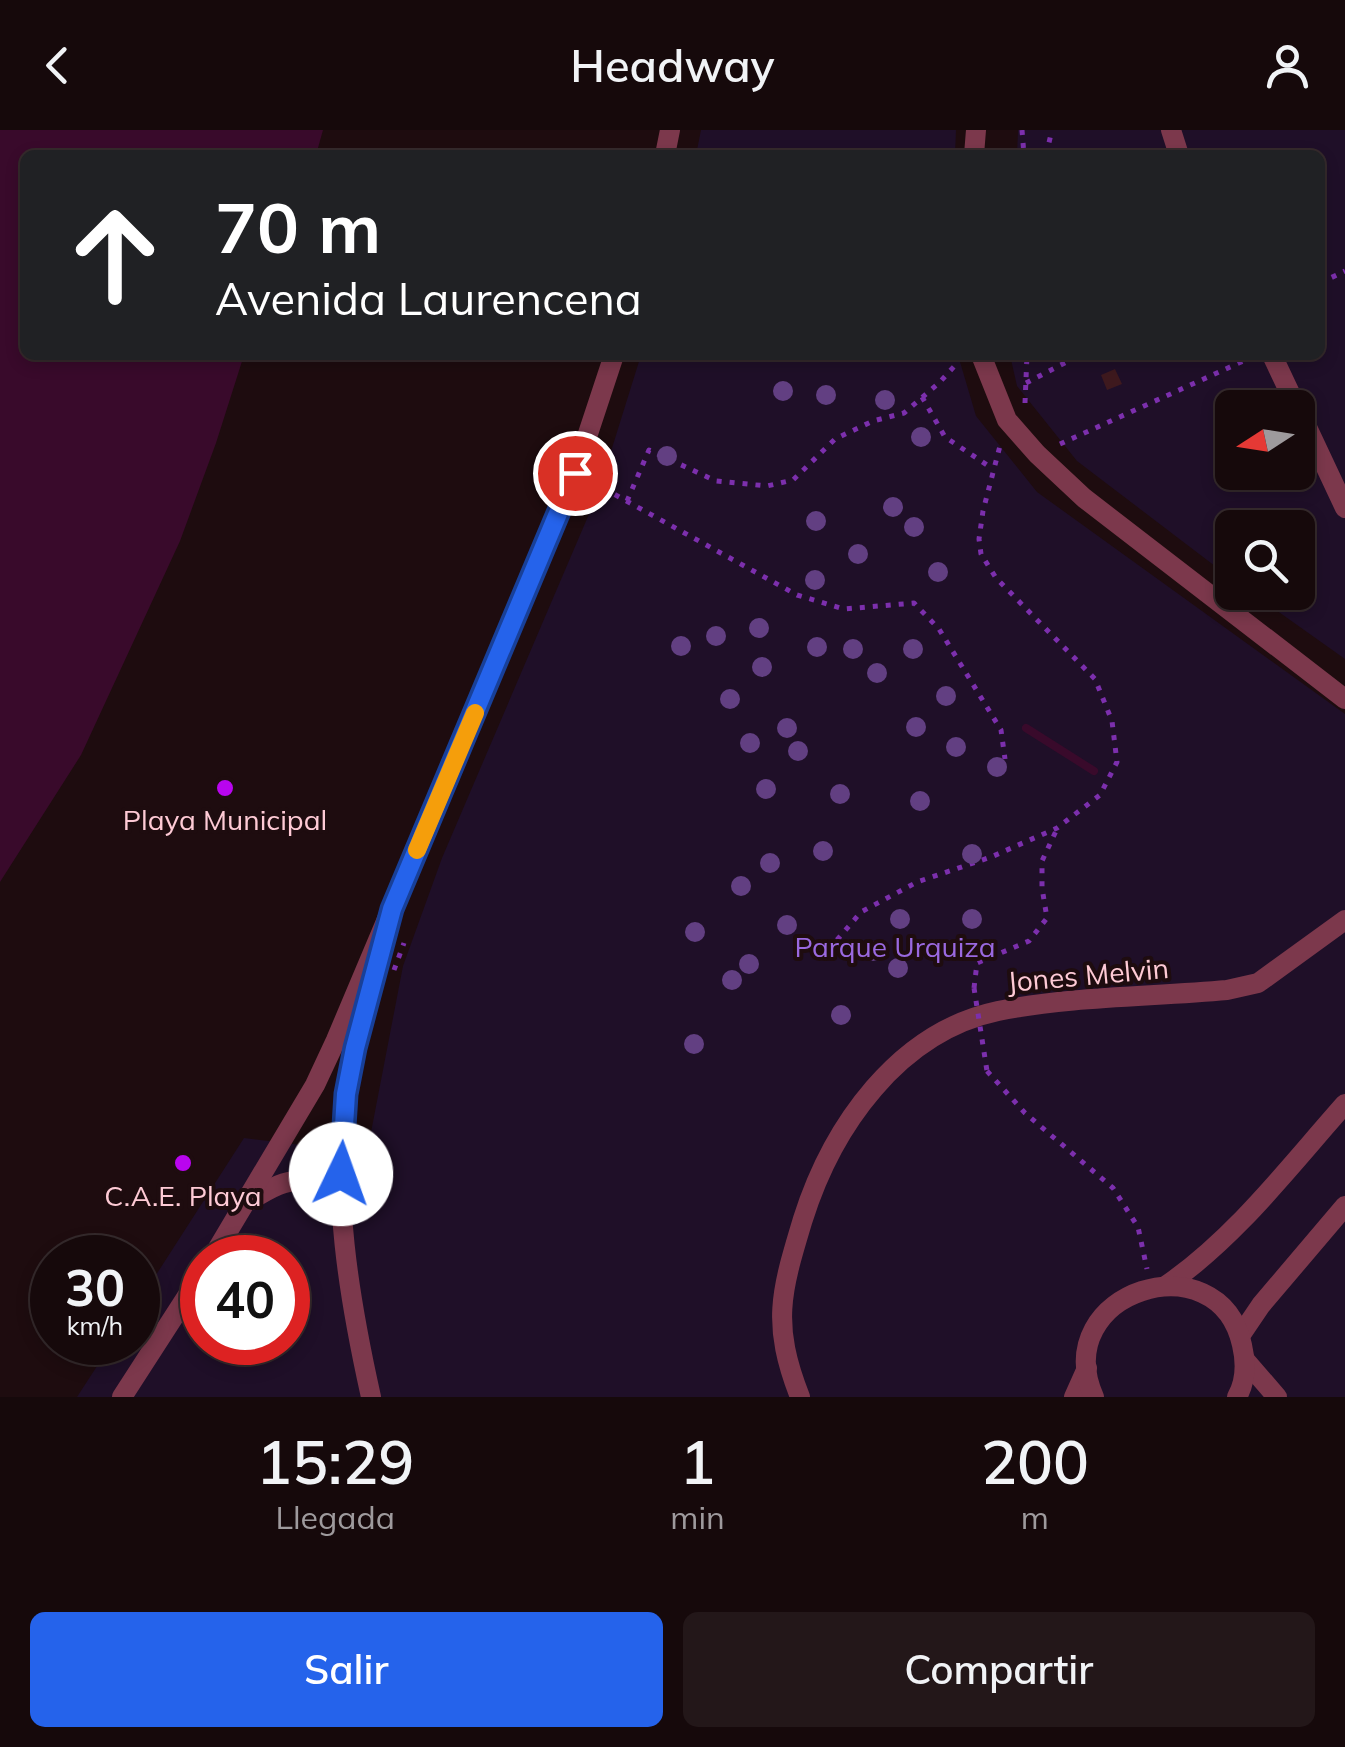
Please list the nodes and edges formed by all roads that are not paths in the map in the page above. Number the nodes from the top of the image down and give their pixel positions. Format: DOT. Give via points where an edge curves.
graph roads {
  1 [pos="612,360"];
  2 [pos="983,360"];
  3 [pos="1274,360"];
  4 [pos="1289,390"];
  5 [pos="1315,446"];
  6 [pos="1345,508"];
  7 [pos="1345,699"];
  8 [pos="392,909"];
  9 [pos="1345,920"];
  10 [pos="1345,1104"];
  11 [pos="248,1202"];
  12 [pos="1345,1206"];
  13 [pos="343,1210"];
  14 [pos="227,1235"];
  15 [pos="1159,1286"];
  16 [pos="180,1306"];
  17 [pos="1240,1336"];
  18 [pos="1245,1360"];
  19 [pos="1087,1368"];
  20 [pos="122,1397"];
  21 [pos="370,1397"];
  22 [pos="800,1397"];
  23 [pos="1074,1397"];
  24 [pos="1094,1397"];
  25 [pos="1237,1397"];
  26 [pos="1276,1397"];
  1 -- 8 [label="street" via="575,473"];
  2 -- 7 [label="street" via="1006,420 1037,454 1084,498"];
  3 -- 4 [label="street"];
  5 -- 6 [label="street"];
  8 -- 11 [label="street" via="315,1085"];
  8 -- 13 [label="street" via="346,1094"];
  9 -- 22 [label="street, Jones Melvin" via="1258,982 996,1012 949,1029 886,1074 846,1123 812,1192 783,1285 780,1318"];
  10 -- 15 [label="street" via="1236,1228 1200,1262"];
  11 -- 13 [label="street" via="294,1179 316,1185"];
  11 -- 14 [label="street"];
  12 -- 17 [label="street"];
  13 -- 21 [label="street" via="350,1299"];
  15 -- 17 [label="street" via="1203,1294"];
  15 -- 19 [label="street" via="1121,1299 1099,1322"];
  16 -- 20 [label="street"];
  17 -- 18 [label="street"];
  18 -- 25 [label="street"];
  18 -- 26 [label="street"];
  19 -- 23 [label="street"];
  19 -- 24 [label="street"];
}
